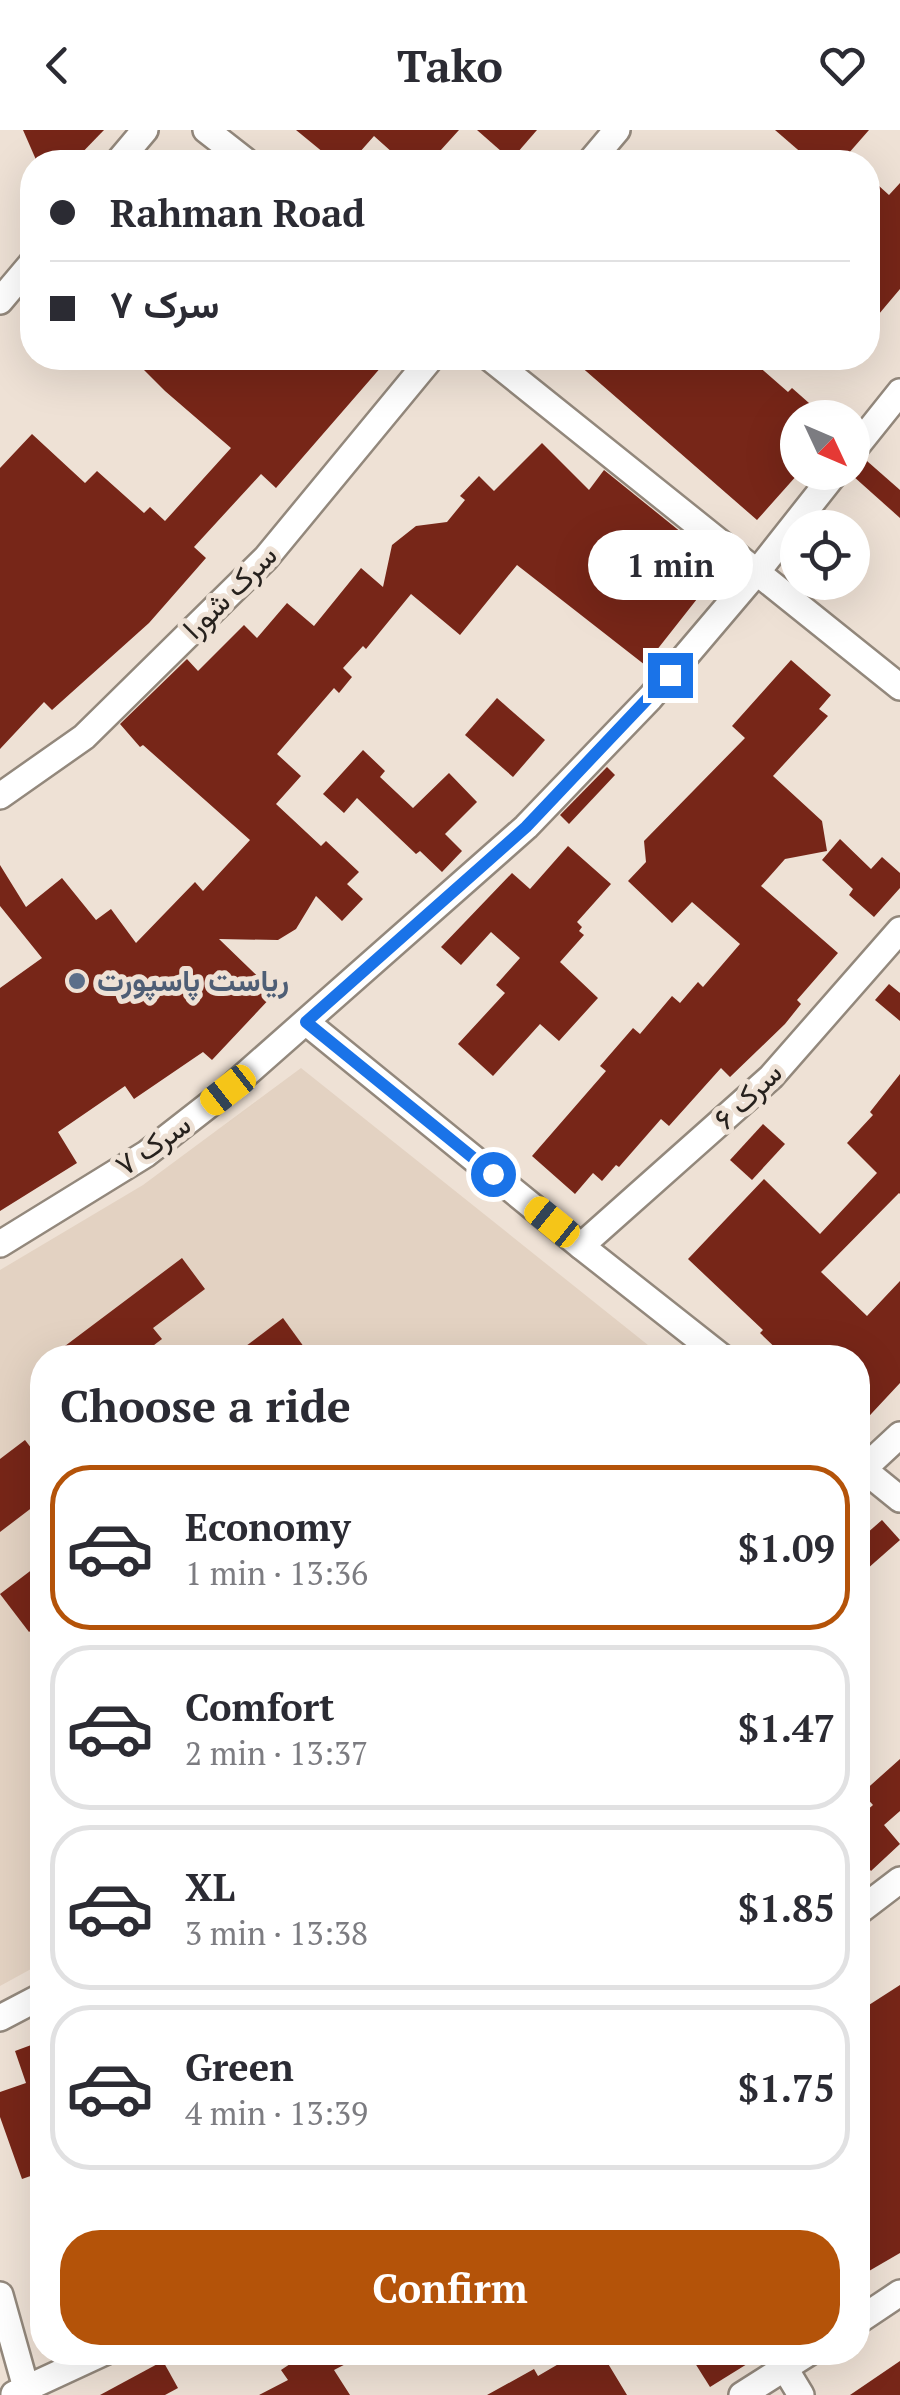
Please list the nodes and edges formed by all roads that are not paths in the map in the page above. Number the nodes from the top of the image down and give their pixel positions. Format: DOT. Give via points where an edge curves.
graph roads {
  1 [pos="145,130"];
  2 [pos="206,130"];
  3 [pos="617,130"];
  4 [pos="128,150"];
  5 [pos="232,150"];
  6 [pos="600,150"];
  7 [pos="20,277"];
  8 [pos="0,301"];
  9 [pos="421,370"];
  10 [pos="505,370"];
  11 [pos="900,392"];
  12 [pos="870,430"];
  13 [pos="822,490"];
  14 [pos="757,572"];
  15 [pos="900,687"];
  16 [pos="0,796"];
  17 [pos="900,930"];
  18 [pos="306,1022"];
  19 [pos="0,1244"];
  20 [pos="581,1246"];
  21 [pos="706,1345"];
  22 [pos="900,1434"];
  23 [pos="870,1460"];
  24 [pos="870,1478"];
  25 [pos="900,1499"];
  26 [pos="900,1880"];
  27 [pos="870,1903"];
  28 [pos="30,2002"];
  29 [pos="0,2018"];
  30 [pos="900,2294"];
  31 [pos="0,2296"];
  32 [pos="870,2313"];
  33 [pos="78,2365"];
  34 [pos="776,2365"];
  35 [pos="782,2365"];
  36 [pos="22,2393"];
  37 [pos="742,2395"];
  38 [pos="801,2395"];
  1 -- 4 [label="street"];
  2 -- 5 [label="street"];
  3 -- 6 [label="street"];
  7 -- 8 [label="street"];
  9 -- 16 [label="street, سرک شورا" via="266,558 84,737"];
  10 -- 14 [label="street"];
  11 -- 12 [label="street"];
  13 -- 14 [label="street, سرک ۷"];
  14 -- 15 [label="street"];
  14 -- 18 [label="street, سرک ۷" via="650,698 526,827"];
  17 -- 20 [label="street, سرک ۶" via="771,1077"];
  18 -- 19 [label="street, سرک ۷" via="146,1154"];
  18 -- 20 [label="street"];
  20 -- 21 [label="street"];
  22 -- 23 [label="street"];
  24 -- 25 [label="street"];
  26 -- 27 [label="street"];
  28 -- 29 [label="street"];
  30 -- 32 [label="street"];
  31 -- 36 [label="street"];
  33 -- 36 [label="street"];
  34 -- 37 [label="street"];
  35 -- 38 [label="street"];
}
